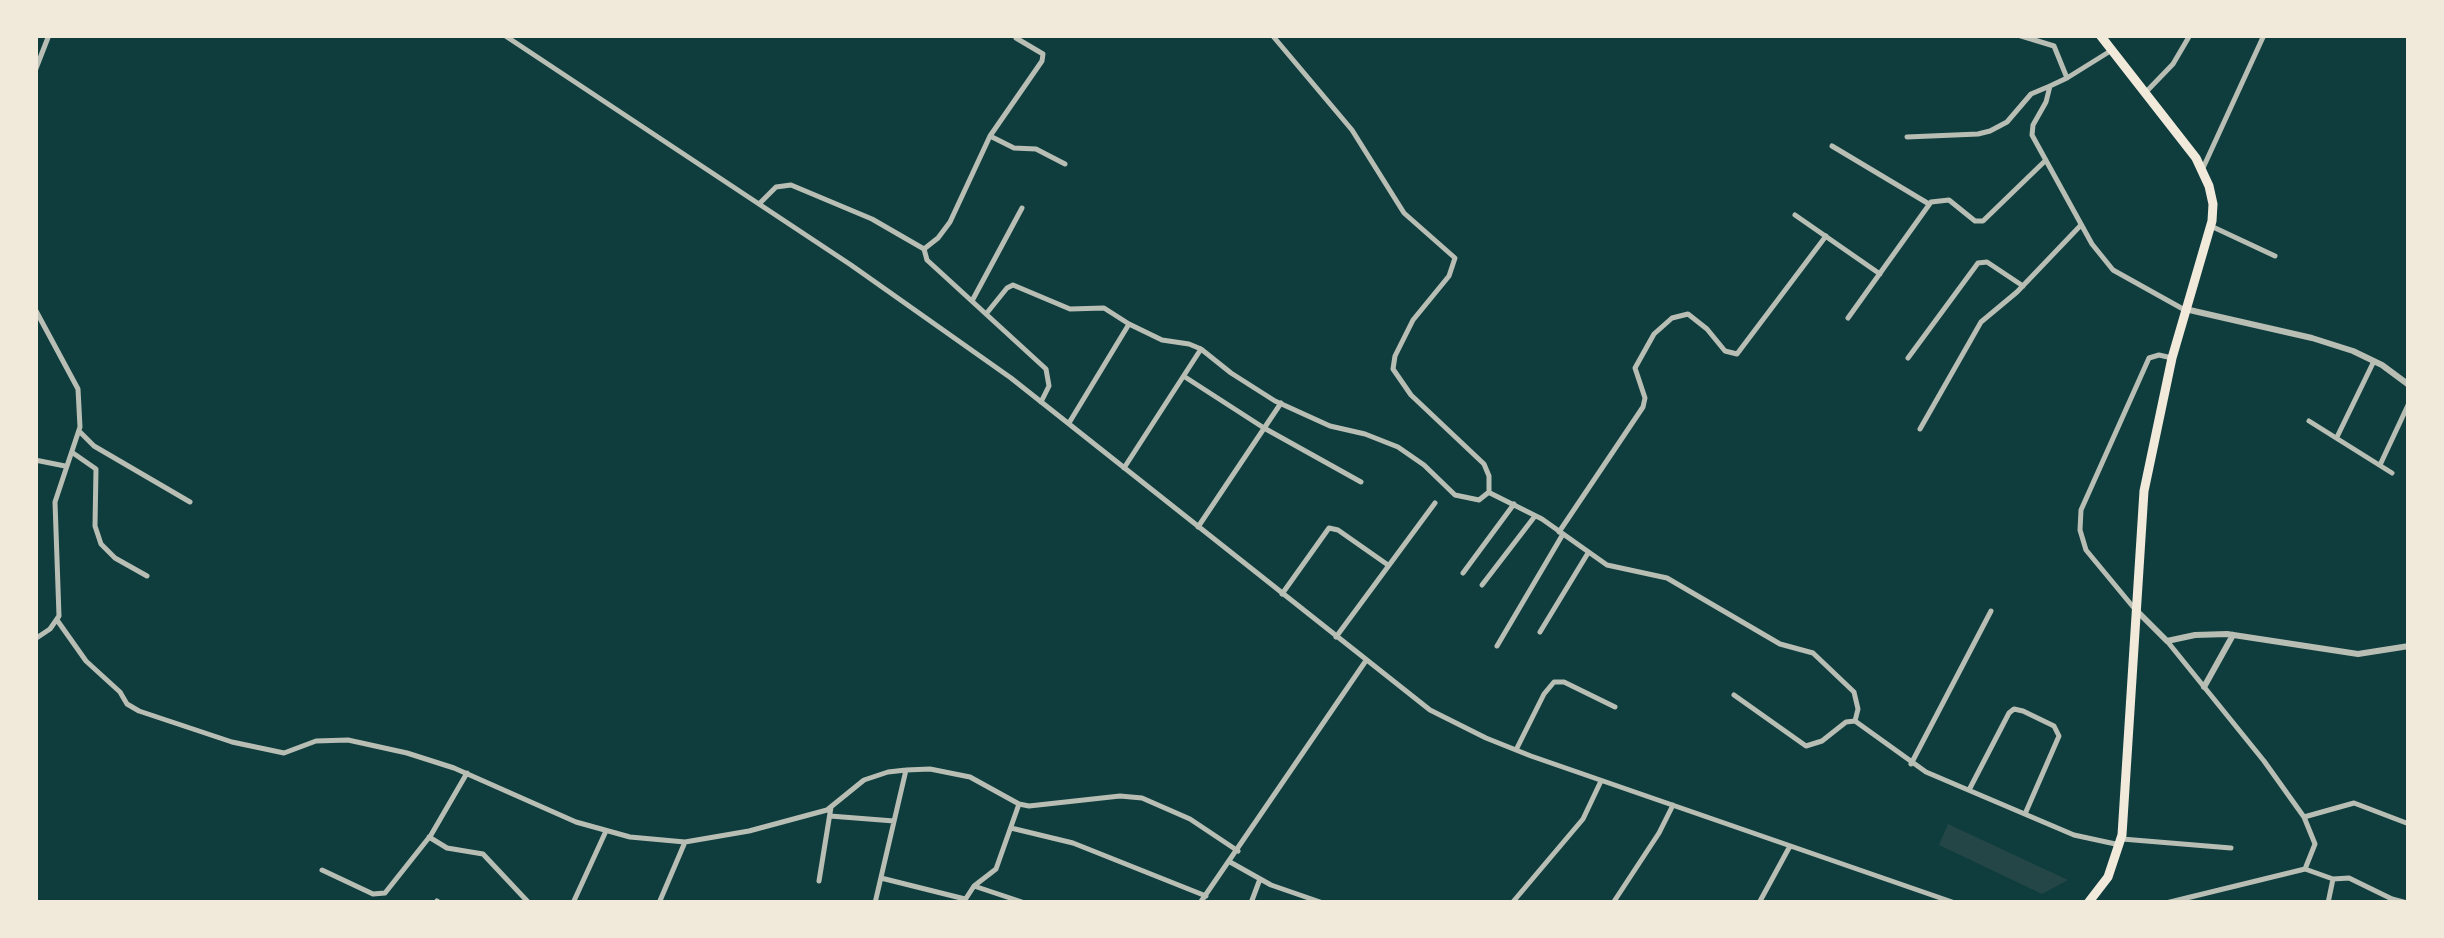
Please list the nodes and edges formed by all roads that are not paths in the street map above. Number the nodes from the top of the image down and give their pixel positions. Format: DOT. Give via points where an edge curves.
graph roads {
  1 [pos="49,35"];
  2 [pos="504,35"];
  3 [pos="1272,35"];
  4 [pos="2018,35"];
  5 [pos="2100,35"];
  6 [pos="2190,35"];
  7 [pos="2264,35"];
  8 [pos="1016,38"];
  9 [pos="2112,50"];
  10 [pos="35,70"];
  11 [pos="2067,78"];
  12 [pos="2050,86"];
  13 [pos="2146,93"];
  14 [pos="990,136"];
  15 [pos="1907,137"];
  16 [pos="1832,146"];
  17 [pos="2046,160"];
  18 [pos="1065,164"];
  19 [pos="2202,171"];
  20 [pos="759,204"];
  21 [pos="1929,204"];
  22 [pos="1022,208"];
  23 [pos="1795,215"];
  24 [pos="2081,225"];
  25 [pos="2210,226"];
  26 [pos="1826,236"];
  27 [pos="924,249"];
  28 [pos="2274,256"];
  29 [pos="1880,274"];
  30 [pos="2023,286"];
  31 [pos="972,302"];
  32 [pos="35,309"];
  33 [pos="2184,309"];
  34 [pos="986,314"];
  35 [pos="1848,318"];
  36 [pos="1129,324"];
  37 [pos="1201,349"];
  38 [pos="1908,358"];
  39 [pos="2172,358"];
  40 [pos="2374,360"];
  41 [pos="1185,377"];
  42 [pos="2409,384"];
  43 [pos="1041,402"];
  44 [pos="2409,403"];
  45 [pos="1281,404"];
  46 [pos="2309,420"];
  47 [pos="1068,424"];
  48 [pos="1264,428"];
  49 [pos="1920,429"];
  50 [pos="79,431"];
  51 [pos="2337,436"];
  52 [pos="72,452"];
  53 [pos="35,460"];
  54 [pos="2380,465"];
  55 [pos="66,466"];
  56 [pos="1124,468"];
  57 [pos="2392,473"];
  58 [pos="1362,482"];
  59 [pos="1489,492"];
  60 [pos="190,502"];
  61 [pos="1435,503"];
  62 [pos="1514,504"];
  63 [pos="1535,515"];
  64 [pos="1198,527"];
  65 [pos="1561,533"];
  66 [pos="1588,553"];
  67 [pos="1389,566"];
  68 [pos="1463,573"];
  69 [pos="147,576"];
  70 [pos="1482,585"];
  71 [pos="1282,594"];
  72 [pos="1990,612"];
  73 [pos="2138,613"];
  74 [pos="57,620"];
  75 [pos="1540,632"];
  76 [pos="2234,635"];
  77 [pos="37,638"];
  78 [pos="1336,638"];
  79 [pos="2167,641"];
  80 [pos="1498,646"];
  81 [pos="2409,646"];
  82 [pos="1366,661"];
  83 [pos="2204,687"];
  84 [pos="1734,695"];
  85 [pos="1615,707"];
  86 [pos="1856,721"];
  87 [pos="1516,750"];
  88 [pos="1910,764"];
  89 [pos="906,770"];
  90 [pos="467,773"];
  91 [pos="1601,780"];
  92 [pos="1969,790"];
  93 [pos="1019,804"];
  94 [pos="1673,805"];
  95 [pos="830,812"];
  96 [pos="2025,814"];
  97 [pos="2304,816"];
  98 [pos="894,821"];
  99 [pos="2409,824"];
  100 [pos="1011,828"];
  101 [pos="606,831"];
  102 [pos="430,837"];
  103 [pos="685,842"];
  104 [pos="2121,842"];
  105 [pos="1790,846"];
  106 [pos="2231,848"];
  107 [pos="1238,851"];
  108 [pos="1230,862"];
  109 [pos="322,870"];
  110 [pos="2305,870"];
  111 [pos="880,878"];
  112 [pos="1260,879"];
  113 [pos="2333,879"];
  114 [pos="819,882"];
  115 [pos="974,886"];
  116 [pos="1206,896"];
  117 [pos="964,901"];
  118 [pos="1309,901"];
  119 [pos="2092,901"];
  120 [pos="2392,901"];
  121 [pos="529,903"];
  122 [pos="573,903"];
  123 [pos="659,903"];
  124 [pos="875,903"];
  125 [pos="1026,903"];
  126 [pos="1200,903"];
  127 [pos="1251,903"];
  128 [pos="1323,903"];
  129 [pos="1512,903"];
  130 [pos="1613,903"];
  131 [pos="1760,903"];
  132 [pos="1956,903"];
  133 [pos="2166,903"];
  134 [pos="2328,903"];
  135 [pos="2407,903"];
  1 -- 10 [label="street"];
  2 -- 20 [label="street"];
  3 -- 59 [label="street" via="1352,130 1404,213 1455,258 1450,276 1413,320 1393,369 1410,394 1484,464"];
  4 -- 11 [label="street" via="2054,46"];
  5 -- 9 [label="main road"];
  6 -- 13 [label="street"];
  7 -- 19 [label="street"];
  8 -- 14 [label="street" via="1043,54 1042,60"];
  9 -- 11 [label="street"];
  9 -- 13 [label="main road"];
  11 -- 12 [label="street"];
  12 -- 15 [label="street" via="1990,130"];
  12 -- 17 [label="street" via="2031,130"];
  13 -- 19 [label="main road"];
  14 -- 18 [label="street"];
  14 -- 27 [label="street" via="950,222"];
  16 -- 21 [label="street"];
  17 -- 21 [label="street" via="1983,222 1949,200"];
  17 -- 24 [label="street"];
  19 -- 25 [label="main road" via="2213,204"];
  20 -- 27 [label="street" via="776,187 791,185"];
  20 -- 43 [label="street"];
  21 -- 29 [label="street"];
  22 -- 31 [label="street"];
  23 -- 26 [label="street"];
  24 -- 30 [label="street"];
  24 -- 33 [label="street" via="2113,270"];
  25 -- 28 [label="street"];
  25 -- 33 [label="main road"];
  26 -- 29 [label="street"];
  26 -- 65 [label="street" via="1737,354 1725,351 1688,314 1654,334 1635,368 1643,408"];
  27 -- 31 [label="street" via="927,260"];
  29 -- 35 [label="street"];
  30 -- 38 [label="street" via="1988,262 1978,263"];
  30 -- 49 [label="street" via="1982,322"];
  31 -- 34 [label="street"];
  32 -- 50 [label="street" via="78,388"];
  33 -- 39 [label="main road"];
  33 -- 40 [label="street" via="2312,338"];
  34 -- 36 [label="street" via="1012,285 1070,309 1104,308"];
  34 -- 43 [label="street" via="1046,370 1049,386"];
  36 -- 37 [label="street"];
  36 -- 47 [label="street"];
  37 -- 41 [label="street"];
  37 -- 45 [label="street"];
  39 -- 73 [label="main road" via="2144,491"];
  39 -- 73 [label="street" via="2149,358 2080,518 2086,550"];
  40 -- 42 [label="street"];
  40 -- 51 [label="street"];
  41 -- 48 [label="street"];
  41 -- 56 [label="street"];
  43 -- 47 [label="street"];
  44 -- 54 [label="street"];
  45 -- 48 [label="street"];
  45 -- 59 [label="street" via="1398,447 1459,496 1478,500"];
  46 -- 51 [label="street"];
  47 -- 56 [label="street"];
  48 -- 58 [label="street"];
  48 -- 64 [label="street"];
  50 -- 52 [label="street"];
  50 -- 60 [label="street"];
  51 -- 54 [label="street"];
  52 -- 55 [label="street"];
  52 -- 69 [label="street" via="96,468 100,544"];
  53 -- 55 [label="street"];
  54 -- 57 [label="street"];
  55 -- 74 [label="street" via="55,502"];
  56 -- 64 [label="street"];
  59 -- 62 [label="street"];
  61 -- 67 [label="street"];
  62 -- 63 [label="street"];
  62 -- 68 [label="street"];
  63 -- 65 [label="street"];
  63 -- 70 [label="street"];
  64 -- 71 [label="street"];
  65 -- 66 [label="street"];
  65 -- 80 [label="street"];
  66 -- 75 [label="street"];
  66 -- 86 [label="street" via="1615,568 1668,578 1780,644 1813,652 1854,692"];
  67 -- 71 [label="street" via="1329,528"];
  67 -- 78 [label="street"];
  71 -- 78 [label="street"];
  72 -- 88 [label="street"];
  73 -- 79 [label="street"];
  73 -- 104 [label="main road"];
  74 -- 77 [label="street"];
  74 -- 90 [label="street" via="86,660 139,711 284,753 316,741 354,740"];
  76 -- 79 [label="street"];
  76 -- 81 [label="street" via="2358,654"];
  76 -- 83 [label="street"];
  78 -- 82 [label="street"];
  79 -- 83 [label="street"];
  82 -- 87 [label="street" via="1430,710"];
  82 -- 107 [label="street"];
  83 -- 97 [label="street"];
  84 -- 86 [label="street" via="1806,746"];
  85 -- 87 [label="street" via="1557,681"];
  86 -- 88 [label="street"];
  87 -- 91 [label="street"];
  88 -- 92 [label="street"];
  89 -- 93 [label="street" via="970,777"];
  89 -- 95 [label="street" via="864,780"];
  89 -- 98 [label="street"];
  90 -- 101 [label="street"];
  90 -- 102 [label="street"];
  91 -- 94 [label="street"];
  91 -- 129 [label="street" via="1583,819"];
  92 -- 96 [label="street"];
  92 -- 96 [label="street" via="2011,710 2023,711 2054,726 2059,736"];
  93 -- 100 [label="street"];
  93 -- 107 [label="street" via="1142,798 1179,812"];
  94 -- 105 [label="street"];
  94 -- 130 [label="street"];
  95 -- 98 [label="street"];
  95 -- 103 [label="street"];
  95 -- 114 [label="street"];
  96 -- 104 [label="street" via="2074,835"];
  97 -- 99 [label="street" via="2354,803"];
  97 -- 110 [label="street" via="2316,844"];
  98 -- 111 [label="street"];
  100 -- 115 [label="street" via="996,869"];
  100 -- 116 [label="street" via="1073,843"];
  101 -- 103 [label="street"];
  101 -- 122 [label="street"];
  102 -- 109 [label="street" via="382,895"];
  102 -- 121 [label="street" via="447,848 483,854"];
  103 -- 123 [label="street"];
  104 -- 106 [label="street"];
  104 -- 119 [label="main road"];
  105 -- 131 [label="street"];
  105 -- 132 [label="street"];
  107 -- 108 [label="street"];
  108 -- 112 [label="street"];
  108 -- 116 [label="street"];
  110 -- 113 [label="street"];
  110 -- 133 [label="street"];
  111 -- 117 [label="street"];
  111 -- 124 [label="street"];
  112 -- 118 [label="street"];
  112 -- 127 [label="street"];
  113 -- 120 [label="street" via="2348,878"];
  113 -- 134 [label="street"];
  115 -- 117 [label="street"];
  115 -- 125 [label="street"];
  116 -- 126 [label="street"];
  118 -- 128 [label="street"];
  120 -- 135 [label="street"];
}
